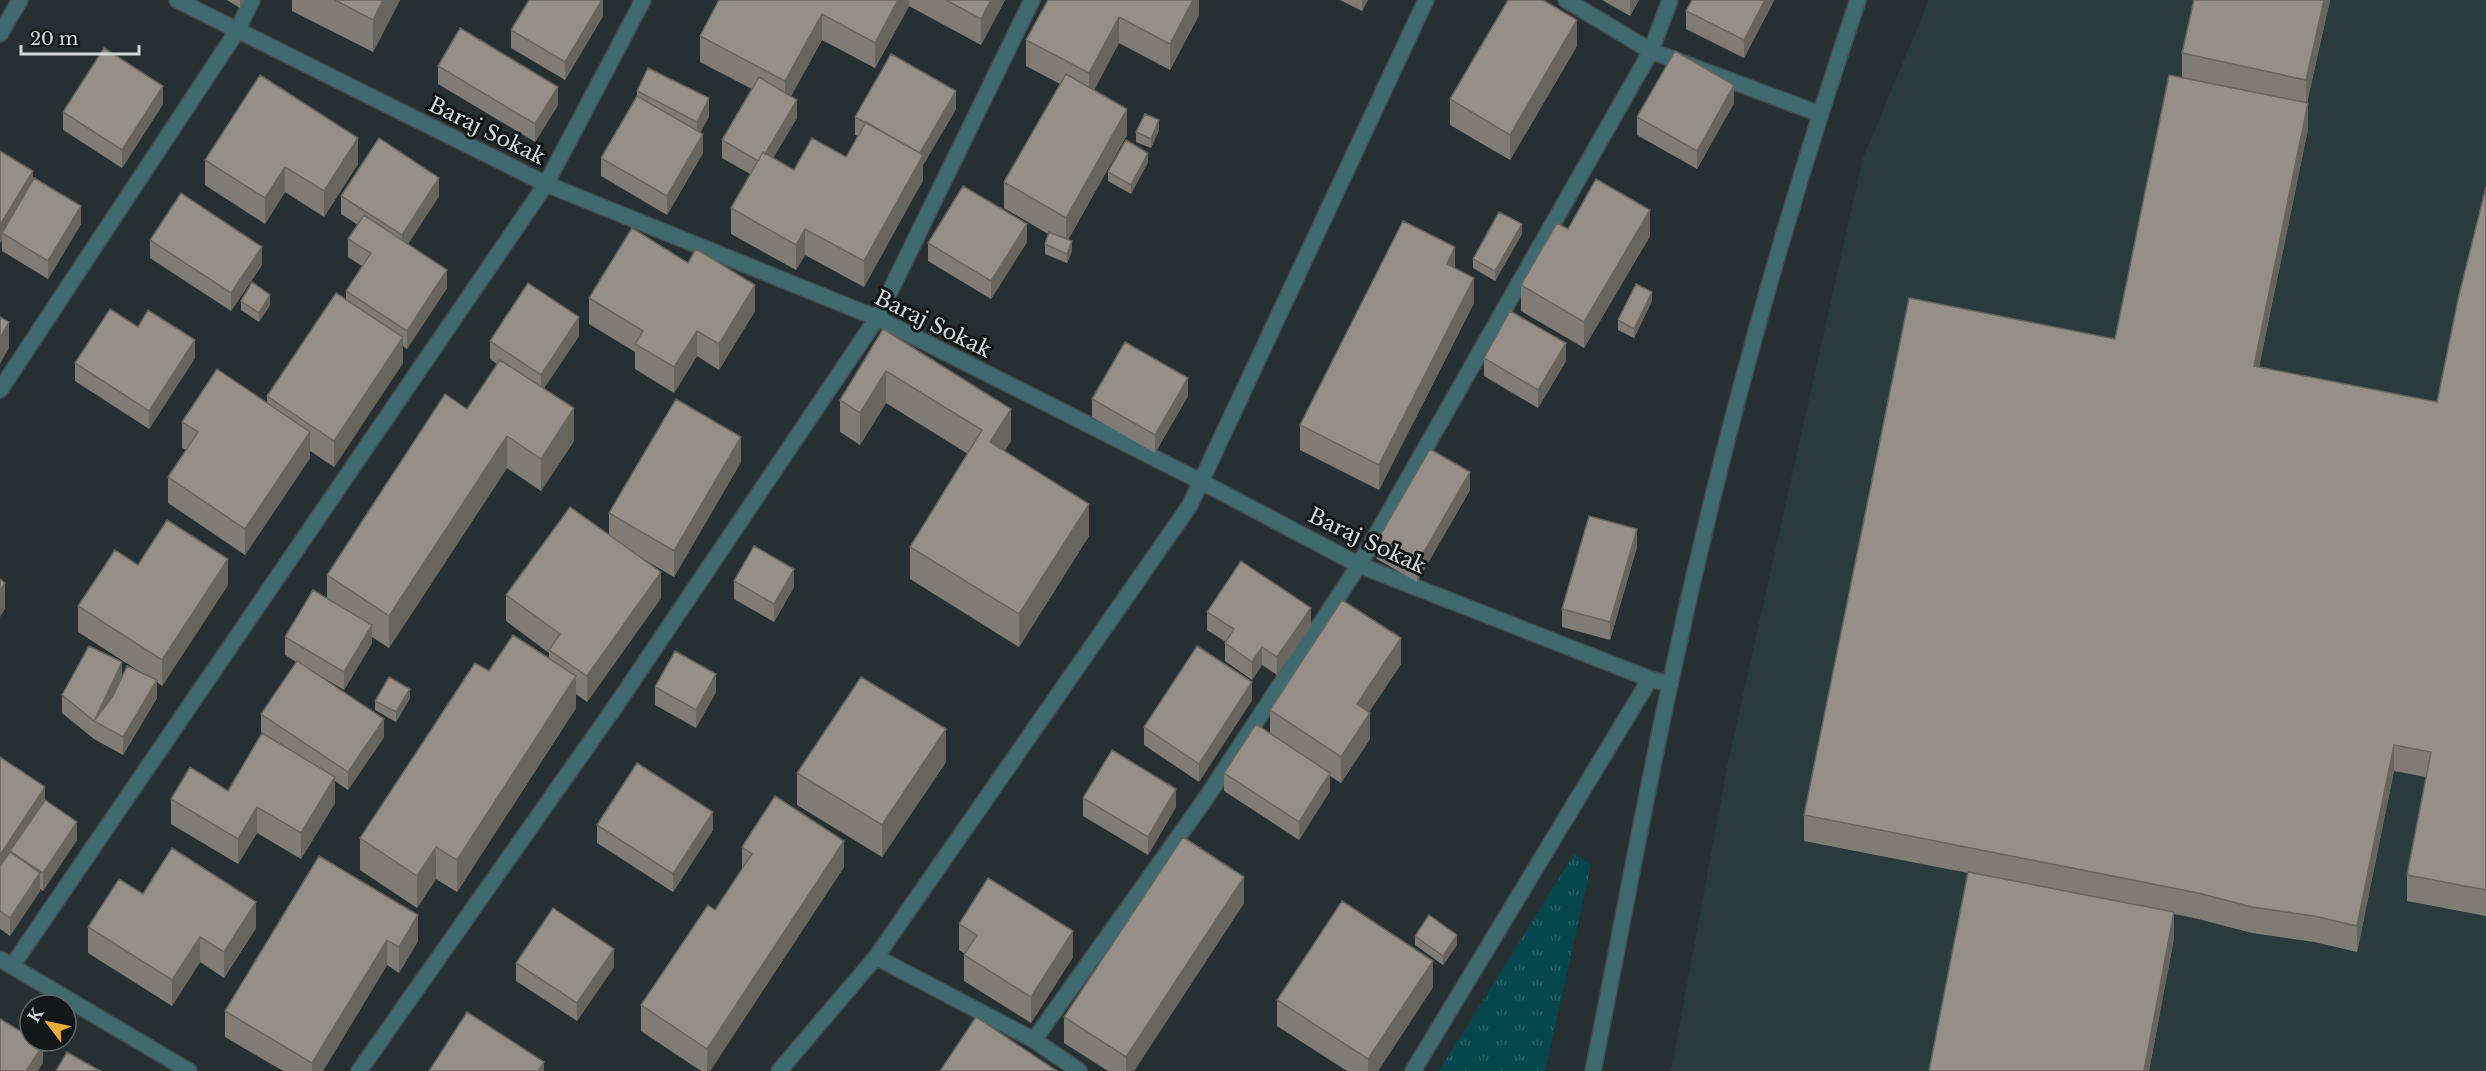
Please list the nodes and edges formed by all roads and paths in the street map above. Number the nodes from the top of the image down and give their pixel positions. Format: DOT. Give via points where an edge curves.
graph roads {
  1 [pos="20,0"];
  2 [pos="177,0"];
  3 [pos="252,0"];
  4 [pos="643,0"];
  5 [pos="1032,0"];
  6 [pos="1426,0"];
  7 [pos="1566,0"];
  8 [pos="1670,0"];
  9 [pos="1858,0"];
  10 [pos="237,31"];
  11 [pos="0,34"];
  12 [pos="1652,51"];
  13 [pos="1820,114"];
  14 [pos="546,184"];
  15 [pos="877,318"];
  16 [pos="0,390"];
  17 [pos="1200,481"];
  18 [pos="1359,565"];
  19 [pos="1650,679"];
  20 [pos="1670,684"];
  21 [pos="876,957"];
  22 [pos="6,962"];
  23 [pos="1034,1040"];
  24 [pos="189,1071"];
  25 [pos="358,1071"];
  26 [pos="779,1071"];
  27 [pos="1079,1071"];
  28 [pos="1413,1071"];
  29 [pos="1593,1071"];
  1 -- 11 [label="street"];
  2 -- 10 [label="street, Baraj Sokak"];
  3 -- 10 [label="street"];
  4 -- 14 [label="street"];
  5 -- 15 [label="street"];
  6 -- 17 [label="street"];
  7 -- 12 [label="street"];
  8 -- 12 [label="street"];
  9 -- 13 [label="street"];
  10 -- 14 [label="street, Baraj Sokak"];
  10 -- 16 [label="street"];
  12 -- 13 [label="street"];
  12 -- 18 [label="street"];
  13 -- 20 [label="street" via="1770,278"];
  14 -- 15 [label="street, Baraj Sokak"];
  14 -- 22 [label="street"];
  15 -- 17 [label="street, Baraj Sokak"];
  15 -- 25 [label="street" via="617,704"];
  17 -- 18 [label="street, Baraj Sokak"];
  17 -- 21 [label="street" via="1190,505"];
  18 -- 19 [label="street, Baraj Sokak"];
  18 -- 23 [label="street" via="1206,798"];
  19 -- 20 [label="street, Baraj Sokak"];
  19 -- 28 [label="street"];
  20 -- 29 [label="street"];
  21 -- 23 [label="street"];
  21 -- 26 [label="street"];
  22 -- 24 [label="street"];
  23 -- 27 [label="street"];
}
